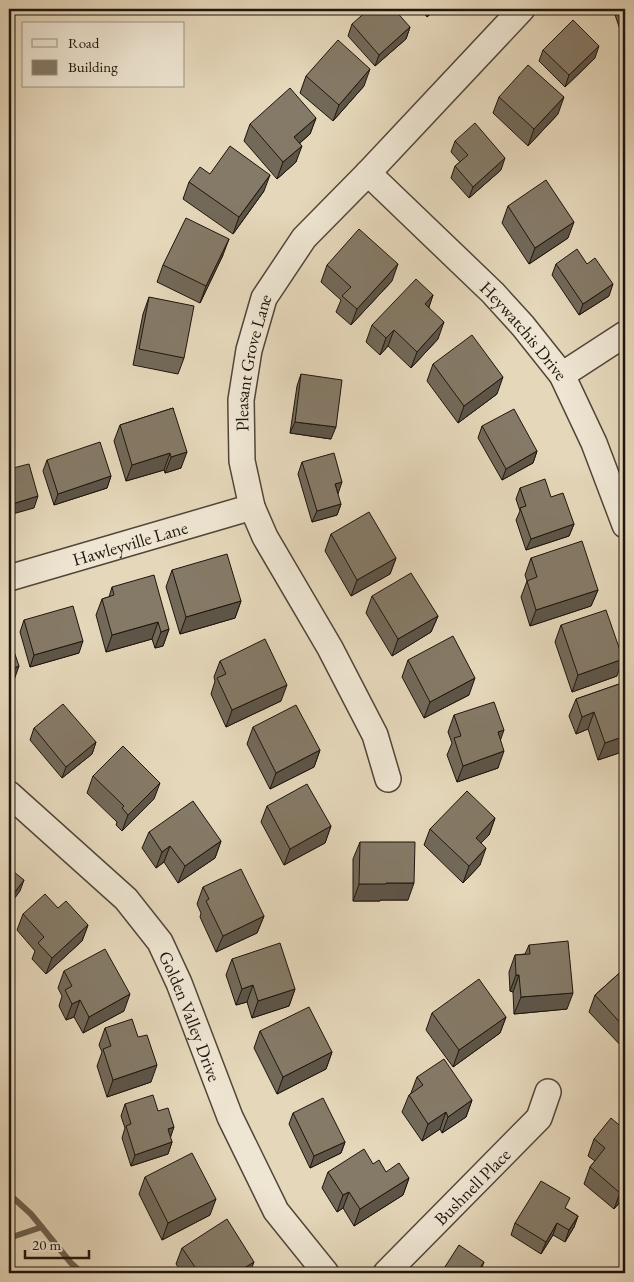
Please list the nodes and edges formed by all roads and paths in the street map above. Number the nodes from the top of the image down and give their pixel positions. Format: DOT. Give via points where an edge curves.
graph roads {
  1 [pos="522,9"];
  2 [pos="368,173"];
  3 [pos="625,334"];
  4 [pos="562,375"];
  5 [pos="252,507"];
  6 [pos="625,525"];
  7 [pos="9,578"];
  8 [pos="388,779"];
  9 [pos="9,794"];
  10 [pos="548,1092"];
  11 [pos="326,1273"];
  12 [pos="386,1273"];
  1 -- 2 [label="street, Pleasant Grove Lane"];
  2 -- 4 [label="street, Heywatchis Drive" via="493,293"];
  2 -- 5 [label="street, Pleasant Grove Lane" via="304,238 264,298 249,350 241,400 242,461"];
  3 -- 4 [label="street"];
  4 -- 6 [label="street, Heywatchis Drive" via="594,443"];
  5 -- 7 [label="street, Hawleyville Lane"];
  5 -- 8 [label="street, Pleasant Grove Lane" via="265,537 330,648 375,735"];
  9 -- 11 [label="street, Golden Valley Drive" via="126,899 160,942 230,1117 276,1211"];
  10 -- 12 [label="street, Bushnell Place" via="538,1118"];
}
